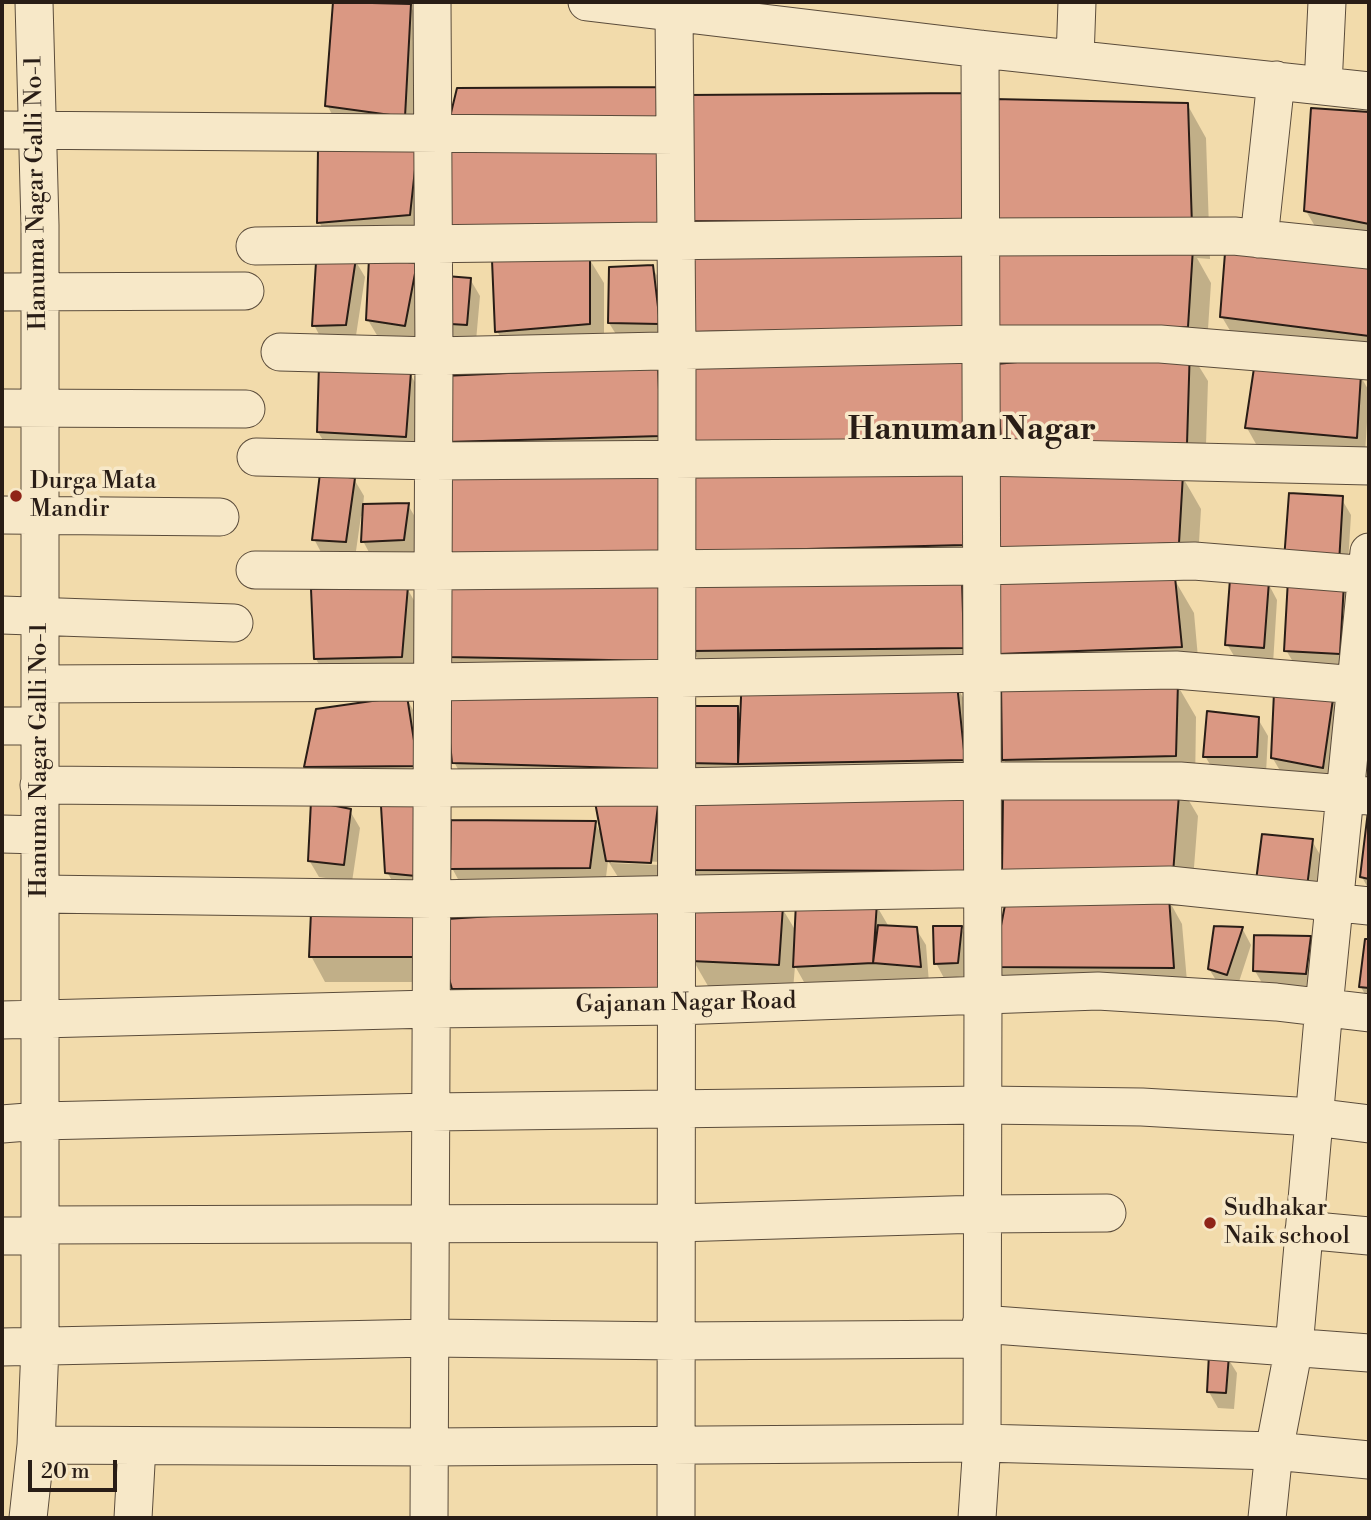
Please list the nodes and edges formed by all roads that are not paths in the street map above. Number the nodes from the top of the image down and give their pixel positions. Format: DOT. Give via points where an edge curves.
graph roads {
  1 [pos="34,2"];
  2 [pos="432,2"];
  3 [pos="587,2"];
  4 [pos="1077,2"];
  5 [pos="1327,2"];
  6 [pos="674,13"];
  7 [pos="980,49"];
  8 [pos="1074,59"];
  9 [pos="1276,80"];
  10 [pos="1323,86"];
  11 [pos="1369,91"];
  12 [pos="2,130"];
  13 [pos="38,131"];
  14 [pos="433,133"];
  15 [pos="675,135"];
  16 [pos="981,237"];
  17 [pos="1259,239"];
  18 [pos="676,241"];
  19 [pos="433,244"];
  20 [pos="255,246"];
  21 [pos="1369,250"];
  22 [pos="40,291"];
  23 [pos="245,291"];
  24 [pos="2,292"];
  25 [pos="981,344"];
  26 [pos="677,351"];
  27 [pos="280,352"];
  28 [pos="434,356"];
  29 [pos="1369,361"];
  30 [pos="2,408"];
  31 [pos="40,408"];
  32 [pos="246,409"];
  33 [pos="256,457"];
  34 [pos="981,457"];
  35 [pos="677,459"];
  36 [pos="434,461"];
  37 [pos="1369,466"];
  38 [pos="40,514"];
  39 [pos="2,515"];
  40 [pos="220,517"];
  41 [pos="981,566"];
  42 [pos="1368,566"];
  43 [pos="677,569"];
  44 [pos="255,570"];
  45 [pos="433,571"];
  46 [pos="2,615"];
  47 [pos="40,616"];
  48 [pos="234,623"];
  49 [pos="982,673"];
  50 [pos="677,678"];
  51 [pos="433,682"];
  52 [pos="40,684"];
  53 [pos="1363,685"];
  54 [pos="2,726"];
  55 [pos="40,726"];
  56 [pos="982,781"];
  57 [pos="40,785"];
  58 [pos="677,787"];
  59 [pos="432,788"];
  60 [pos="1357,795"];
  61 [pos="2,834"];
  62 [pos="40,835"];
  63 [pos="982,888"];
  64 [pos="40,894"];
  65 [pos="677,894"];
  66 [pos="432,899"];
  67 [pos="1352,904"];
  68 [pos="983,995"];
  69 [pos="676,1006"];
  70 [pos="1324,1007"];
  71 [pos="431,1009"];
  72 [pos="1369,1013"];
  73 [pos="41,1019"];
  74 [pos="2,1020"];
  75 [pos="982,1105"];
  76 [pos="676,1109"];
  77 [pos="431,1112"];
  78 [pos="1314,1117"];
  79 [pos="40,1121"];
  80 [pos="2,1124"];
  81 [pos="1369,1124"];
  82 [pos="1107,1213"];
  83 [pos="982,1214"];
  84 [pos="676,1223"];
  85 [pos="430,1224"];
  86 [pos="40,1230"];
  87 [pos="1304,1230"];
  88 [pos="2,1236"];
  89 [pos="1369,1236"];
  90 [pos="981,1332"];
  91 [pos="430,1338"];
  92 [pos="676,1341"];
  93 [pos="40,1346"];
  94 [pos="2,1347"];
  95 [pos="1294,1347"];
  96 [pos="1369,1353"];
  97 [pos="982,1443"];
  98 [pos="36,1445"];
  99 [pos="137,1446"];
  100 [pos="677,1446"];
  101 [pos="429,1447"];
  102 [pos="1274,1451"];
  103 [pos="1369,1460"];
  104 [pos="19,1514"];
  105 [pos="132,1518"];
  106 [pos="429,1518"];
  107 [pos="676,1518"];
  108 [pos="977,1518"];
  109 [pos="1267,1518"];
  1 -- 13 [label="street, Hanuma Nagar Galli No-1"];
  2 -- 14 [label="street"];
  3 -- 6 [label="street"];
  4 -- 8 [label="street"];
  5 -- 10 [label="street"];
  6 -- 7 [label="street"];
  6 -- 15 [label="street"];
  7 -- 8 [label="street"];
  7 -- 16 [label="street"];
  8 -- 9 [label="street"];
  9 -- 10 [label="street"];
  9 -- 17 [label="street"];
  10 -- 11 [label="street"];
  12 -- 13 [label="street"];
  13 -- 14 [label="street"];
  13 -- 22 [label="street, Hanuma Nagar Galli No-1"];
  14 -- 15 [label="street"];
  14 -- 19 [label="street"];
  15 -- 18 [label="street"];
  16 -- 17 [label="street"];
  16 -- 18 [label="street"];
  16 -- 25 [label="street"];
  17 -- 21 [label="street"];
  18 -- 19 [label="street"];
  18 -- 26 [label="street"];
  19 -- 20 [label="street"];
  19 -- 28 [label="street"];
  22 -- 23 [label="street"];
  22 -- 24 [label="street"];
  22 -- 31 [label="street, Hanuma Nagar Galli No-1"];
  25 -- 26 [label="street"];
  25 -- 29 [label="street" via="1160,344"];
  25 -- 34 [label="street"];
  26 -- 28 [label="street"];
  26 -- 35 [label="street"];
  27 -- 28 [label="street"];
  28 -- 36 [label="street"];
  30 -- 31 [label="street"];
  31 -- 32 [label="street"];
  31 -- 38 [label="street, Hanuma Nagar Galli No-1"];
  33 -- 36 [label="street"];
  34 -- 35 [label="street"];
  34 -- 37 [label="street"];
  34 -- 41 [label="street"];
  35 -- 36 [label="street"];
  35 -- 43 [label="street"];
  36 -- 45 [label="street"];
  38 -- 39 [label="street"];
  38 -- 40 [label="street"];
  38 -- 47 [label="street, Hanuma Nagar Galli No-1"];
  41 -- 42 [label="street" via="1194,561"];
  41 -- 43 [label="street"];
  41 -- 49 [label="street"];
  42 -- 53 [label="street"];
  43 -- 45 [label="street"];
  43 -- 50 [label="street"];
  44 -- 45 [label="street"];
  45 -- 51 [label="street"];
  46 -- 47 [label="street"];
  47 -- 48 [label="street"];
  47 -- 52 [label="street, Hanuma Nagar Galli No-1"];
  49 -- 50 [label="street"];
  49 -- 53 [label="street" via="1175,670"];
  49 -- 56 [label="street"];
  50 -- 51 [label="street"];
  50 -- 58 [label="street"];
  51 -- 52 [label="street"];
  51 -- 59 [label="street"];
  52 -- 55 [label="street, Hanuma Nagar Galli No-1"];
  53 -- 60 [label="street"];
  54 -- 55 [label="street"];
  55 -- 57 [label="street, Hanuma Nagar Galli No-1"];
  56 -- 58 [label="street"];
  56 -- 60 [label="street" via="1180,781"];
  56 -- 63 [label="street"];
  57 -- 59 [label="street"];
  57 -- 62 [label="street, Hanuma Nagar Galli No-1"];
  58 -- 59 [label="street"];
  58 -- 65 [label="street"];
  59 -- 66 [label="street"];
  60 -- 67 [label="street"];
  61 -- 62 [label="street"];
  62 -- 64 [label="street, Hanuma Nagar Galli No-1"];
  63 -- 65 [label="street"];
  63 -- 67 [label="street" via="1170,885"];
  63 -- 68 [label="street"];
  64 -- 66 [label="street"];
  64 -- 73 [label="street, Hanuma Nagar Galli No-1"];
  65 -- 66 [label="street"];
  65 -- 69 [label="street"];
  66 -- 71 [label="street"];
  67 -- 70 [label="street"];
  68 -- 69 [label="street, Gajanan Nagar Road"];
  68 -- 70 [label="street, Gajanan Nagar Road" via="1098,991"];
  68 -- 75 [label="street"];
  69 -- 71 [label="street, Gajanan Nagar Road"];
  69 -- 76 [label="street"];
  70 -- 72 [label="street, Gajanan Nagar Road"];
  70 -- 78 [label="street"];
  71 -- 73 [label="street, Gajanan Nagar Road"];
  71 -- 77 [label="street"];
  73 -- 74 [label="street, Gajanan Nagar Road"];
  73 -- 79 [label="street, Hanuma Nagar Galli No-1"];
  75 -- 76 [label="street"];
  75 -- 78 [label="street" via="1142,1107"];
  75 -- 83 [label="street"];
  76 -- 77 [label="street"];
  76 -- 84 [label="street"];
  77 -- 79 [label="street"];
  77 -- 85 [label="street"];
  78 -- 81 [label="street"];
  78 -- 87 [label="street"];
  79 -- 80 [label="street"];
  79 -- 86 [label="street, Hanuma Nagar Galli No-1"];
  82 -- 83 [label="street"];
  83 -- 84 [label="street"];
  83 -- 90 [label="street"];
  84 -- 85 [label="street"];
  84 -- 92 [label="street"];
  85 -- 86 [label="street"];
  85 -- 91 [label="street"];
  86 -- 88 [label="street"];
  86 -- 93 [label="street, Hanuma Nagar Galli No-1"];
  87 -- 89 [label="street"];
  87 -- 95 [label="street"];
  90 -- 92 [label="street"];
  90 -- 95 [label="street"];
  90 -- 97 [label="street"];
  91 -- 92 [label="street"];
  91 -- 93 [label="street"];
  91 -- 101 [label="street"];
  92 -- 100 [label="street"];
  93 -- 94 [label="street"];
  93 -- 98 [label="street, Hanuma Nagar Galli No-1"];
  95 -- 96 [label="street"];
  95 -- 102 [label="street"];
  97 -- 100 [label="street"];
  97 -- 102 [label="street"];
  97 -- 108 [label="street"];
  98 -- 99 [label="street"];
  98 -- 104 [label="street, Hanuma Nagar Galli No-1"];
  99 -- 101 [label="street"];
  99 -- 105 [label="street"];
  100 -- 101 [label="street"];
  100 -- 107 [label="street"];
  101 -- 106 [label="street"];
  102 -- 103 [label="street"];
  102 -- 109 [label="street"];
}
